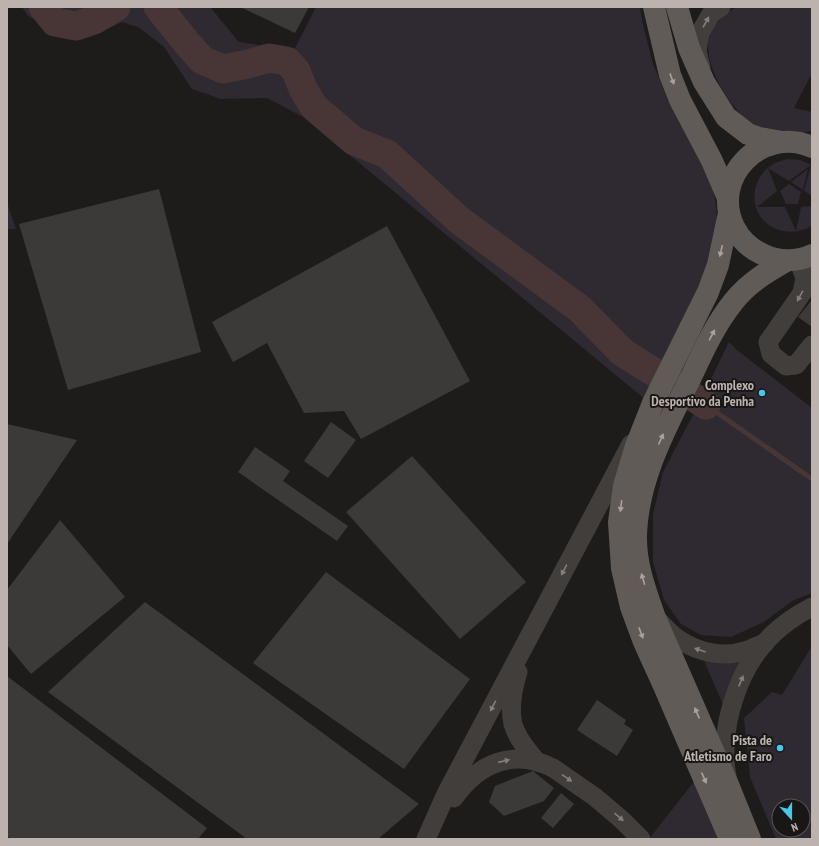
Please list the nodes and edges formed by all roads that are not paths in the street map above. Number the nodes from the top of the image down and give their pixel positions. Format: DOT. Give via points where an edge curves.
graph roads {
  1 [pos="654,7"];
  2 [pos="667,7"];
  3 [pos="677,7"];
  4 [pos="721,7"];
  5 [pos="662,42"];
  6 [pos="704,82"];
  7 [pos="800,142"];
  8 [pos="729,205"];
  9 [pos="799,258"];
  10 [pos="812,345"];
  11 [pos="653,402"];
  12 [pos="812,607"];
  13 [pos="655,618"];
  14 [pos="530,634"];
  15 [pos="765,642"];
  16 [pos="536,762"];
  17 [pos="729,787"];
  18 [pos="427,839"];
  19 [pos="641,839"];
  20 [pos="730,839"];
  21 [pos="750,839"];
  1 -- 5 [label="main road"];
  2 -- 5 [label="street" via="662,19"];
  3 -- 6 [label="main road"];
  6 -- 4 [label="street, one-way" via="697,51 700,33 711,14"];
  5 -- 8 [label="main road, one-way" via="670,75 680,100 712,161"];
  6 -- 7 [label="main road" via="726,117 748,134 759,138"];
  7 -- 8 [label="main road" via="766,146 751,154 733,178 729,190"];
  8 -- 9 [label="main road" via="736,231 749,247 776,260"];
  8 -- 11 [label="main road, one-way" via="718,265 708,292"];
  9 -- 10 [label="street, one-way" via="805,278 802,293 768,342 771,354 786,366 796,365"];
  13 -- 9 [label="main road, one-way" via="643,581 636,539 637,521 650,465 713,332 734,300 757,279"];
  11 -- 14 [label="street, one-way"];
  11 -- 20 [label="main road, one-way" via="624,486 619,522 622,568 631,607 644,642"];
  12 -- 15 [label="street" via="780,627"];
  15 -- 13 [label="street, one-way" via="746,651 709,653 679,640"];
  17 -- 13 [label="main road, one-way"];
  14 -- 16 [label="street" via="513,690 512,712 517,734"];
  14 -- 18 [label="street, one-way" via="447,792"];
  17 -- 15 [label="street, one-way" via="725,748 732,705 743,674"];
  18 -- 16 [label="street, one-way" via="461,787 474,775 492,764 507,760 523,759"];
  16 -- 19 [label="street, one-way" via="553,768 595,797"];
  17 -- 21 [label="main road"];
}
